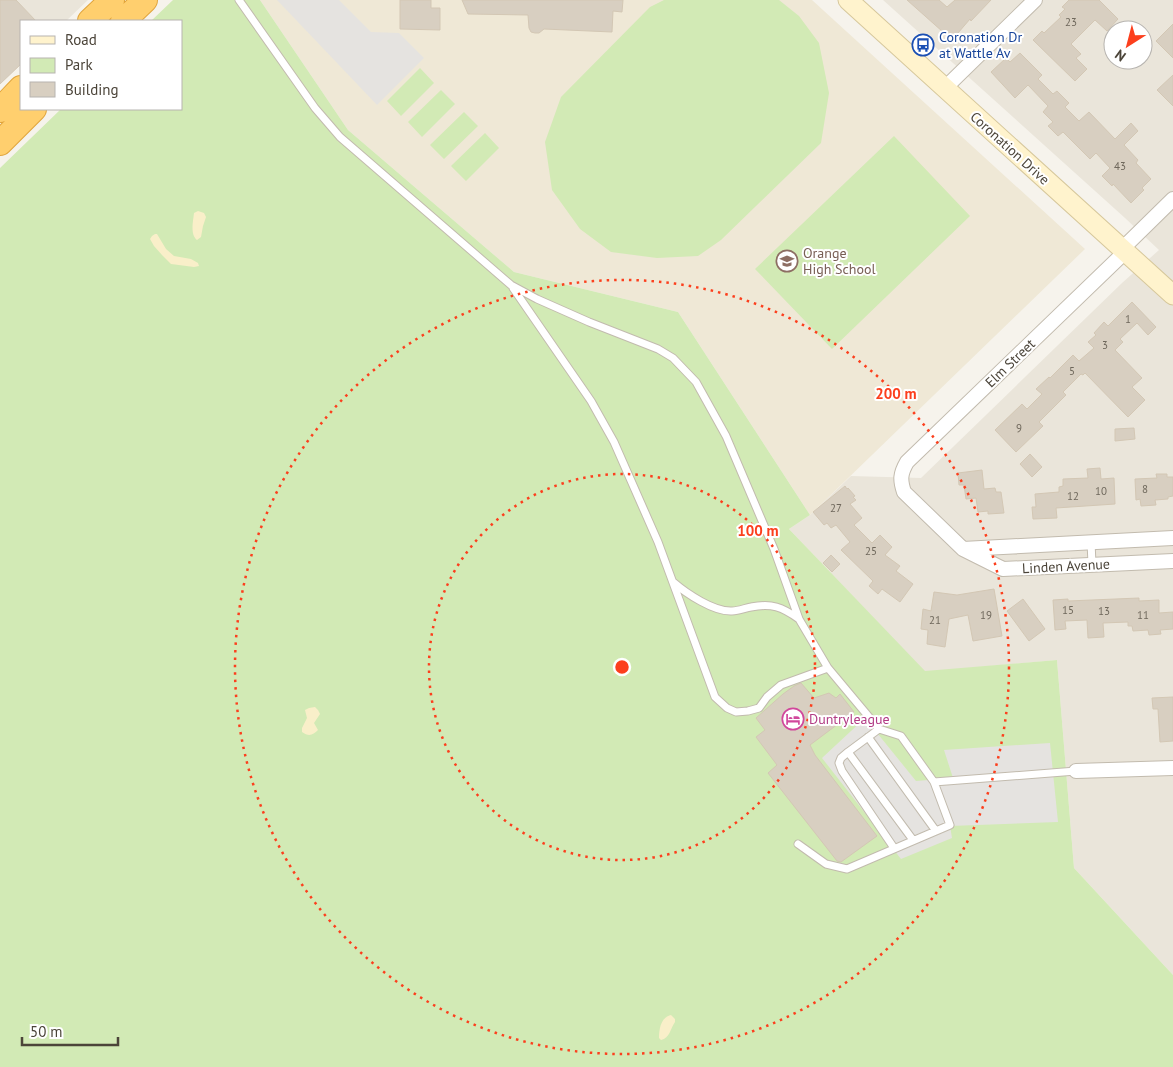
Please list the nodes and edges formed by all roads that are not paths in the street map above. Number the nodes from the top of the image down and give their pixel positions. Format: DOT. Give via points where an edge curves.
graph roads {
  1 [pos="112,0"];
  2 [pos="145,0"];
  3 [pos="239,0"];
  4 [pos="848,0"];
  5 [pos="1035,0"];
  6 [pos="91,20"];
  7 [pos="124,20"];
  8 [pos="945,88"];
  9 [pos="20,89"];
  10 [pos="0,110"];
  11 [pos="33,110"];
  12 [pos="0,143"];
  13 [pos="1173,199"];
  14 [pos="1123,251"];
  15 [pos="511,285"];
  16 [pos="1173,295"];
  17 [pos="900,476"];
  18 [pos="1173,538"];
  19 [pos="1091,542"];
  20 [pos="963,549"];
  21 [pos="1173,561"];
  22 [pos="1092,564"];
  23 [pos="673,582"];
  24 [pos="799,619"];
  25 [pos="828,668"];
  26 [pos="879,729"];
  27 [pos="868,737"];
  28 [pos="848,752"];
  29 [pos="1173,768"];
  30 [pos="1076,771"];
  31 [pos="934,782"];
  32 [pos="936,830"];
  33 [pos="913,840"];
  34 [pos="798,844"];
  35 [pos="894,848"];
  1 -- 6 [label="highway"];
  2 -- 7 [label="highway"];
  3 -- 15 [label="lane" via="315,108 340,137"];
  4 -- 8 [label="main road, Coronation Drive"];
  5 -- 8 [label="street"];
  8 -- 14 [label="main road, Coronation Drive"];
  9 -- 10 [label="highway"];
  11 -- 12 [label="highway"];
  13 -- 14 [label="street, Elm Street"];
  14 -- 16 [label="main road, Coronation Drive"];
  14 -- 17 [label="street, Elm Street" via="906,462"];
  15 -- 23 [label="lane" via="591,401 614,442"];
  15 -- 24 [label="lane" via="589,322 658,349 682,365 696,382 726,436 774,549"];
  17 -- 20 [label="street, Linden Avenue" via="904,492"];
  18 -- 19 [label="street, Linden Avenue"];
  19 -- 20 [label="street, Linden Avenue"];
  19 -- 22 [label="lane"];
  20 -- 22 [label="street, Linden Avenue" via="1003,569"];
  21 -- 22 [label="street, Linden Avenue"];
  23 -- 24 [label="lane" via="721,610 778,607"];
  23 -- 25 [label="lane" via="715,697 726,708 736,712 759,708 781,685"];
  24 -- 25 [label="lane"];
  25 -- 26 [label="lane"];
  26 -- 27 [label="lane"];
  26 -- 31 [label="lane" via="901,736"];
  27 -- 28 [label="lane"];
  27 -- 32 [label="lane"];
  28 -- 33 [label="lane"];
  28 -- 35 [label="lane" via="839,763 842,771"];
  29 -- 30 [label="street"];
  30 -- 31 [label="lane"];
  31 -- 32 [label="lane" via="950,825"];
  32 -- 33 [label="lane"];
  33 -- 35 [label="lane"];
  34 -- 35 [label="lane" via="826,864 847,869"];
}
